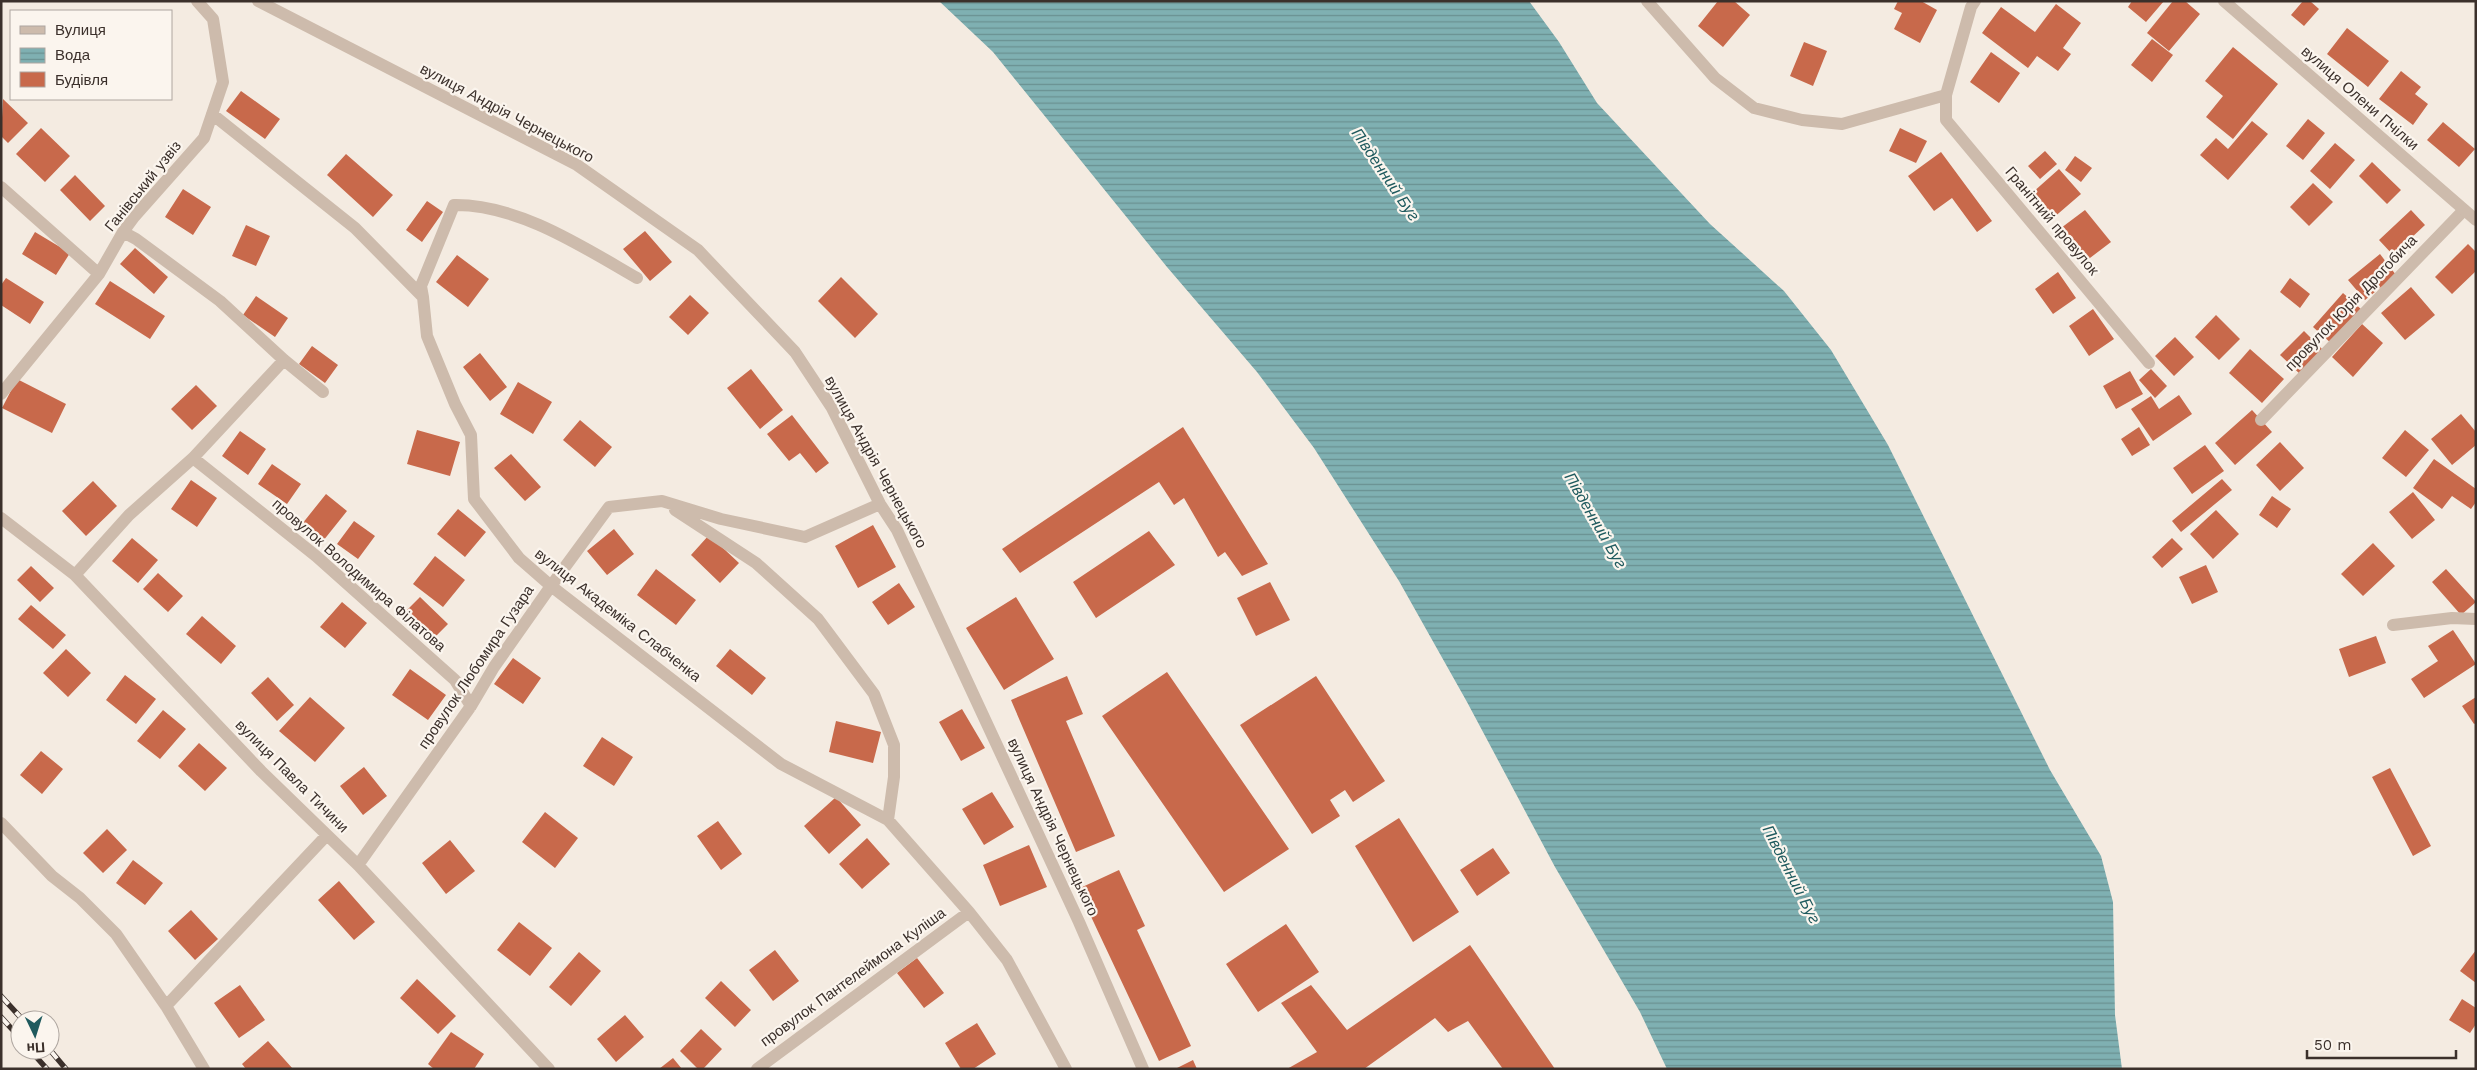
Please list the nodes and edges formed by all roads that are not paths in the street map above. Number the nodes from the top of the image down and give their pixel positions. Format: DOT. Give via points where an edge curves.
graph roads {
  1 [pos="197,1"];
  2 [pos="258,1"];
  3 [pos="1647,1"];
  4 [pos="1975,1"];
  5 [pos="2224,1"];
  6 [pos="1946,94"];
  7 [pos="212,114"];
  8 [pos="1,187"];
  9 [pos="2464,210"];
  10 [pos="2476,220"];
  11 [pos="122,232"];
  12 [pos="99,274"];
  13 [pos="637,278"];
  14 [pos="423,297"];
  15 [pos="284,360"];
  16 [pos="2149,363"];
  17 [pos="323,392"];
  18 [pos="1,394"];
  19 [pos="2261,420"];
  20 [pos="193,458"];
  21 [pos="662,501"];
  22 [pos="880,504"];
  23 [pos="1,518"];
  24 [pos="75,575"];
  25 [pos="551,586"];
  26 [pos="2476,619"];
  27 [pos="2394,625"];
  28 [pos="471,706"];
  29 [pos="888,820"];
  30 [pos="1,823"];
  31 [pos="327,835"];
  32 [pos="358,865"];
  33 [pos="969,912"];
  34 [pos="166,1006"];
  35 [pos="204,1069"];
  36 [pos="549,1069"];
  37 [pos="756,1069"];
  38 [pos="1066,1069"];
  39 [pos="1143,1069"];
  1 -- 7 [label="street, Ганівський узвіз" via="212,20 223,82"];
  2 -- 22 [label="street, вулиця Андрія Чернецького" via="577,165 698,250 795,352 832,408"];
  3 -- 6 [label="street" via="1714,78 1754,108 1802,120 1842,124"];
  4 -- 6 [label="street, Гранітний провулок"];
  5 -- 9 [label="street, вулиця Олени Пчілки"];
  6 -- 16 [label="street, Гранітний провулок" via="1946,120"];
  7 -- 11 [label="street, Ганівський узвіз" via="204,138"];
  7 -- 14 [label="street" via="355,228"];
  8 -- 12 [label="street"];
  9 -- 10 [label="street, вулиця Олени Пчілки"];
  9 -- 19 [label="street, провулок Юрія Дрогобича"];
  11 -- 12 [label="street, Ганівський узвіз"];
  11 -- 15 [label="street" via="220,301"];
  12 -- 18 [label="street, Ганівський узвіз"];
  13 -- 14 [label="street, вулиця Академіка Слабченка" via="551,228 474,205 454,205 421,286"];
  14 -- 25 [label="street, вулиця Академіка Слабченка" via="427,336 471,435 474,499 520,558"];
  15 -- 17 [label="street"];
  15 -- 20 [label="street"];
  20 -- 24 [label="street" via="129,515"];
  20 -- 28 [label="street, провулок Володимира Філатова" via="316,556 455,680"];
  21 -- 22 [label="street" via="721,519 805,537"];
  21 -- 25 [label="street, провулок Любомира Гузара" via="609,508"];
  21 -- 29 [label="street" via="756,563 818,619 874,694 894,745 894,777"];
  22 -- 39 [label="street, вулиця Андрія Чернецького" via="897,530 1079,922"];
  23 -- 24 [label="street, вулиця Павла Тичини"];
  24 -- 31 [label="street, вулиця Павла Тичини" via="261,771"];
  25 -- 28 [label="street, провулок Любомира Гузара"];
  25 -- 29 [label="street, вулиця Академіка Слабченка" via="781,764"];
  26 -- 27 [label="street" via="2452,618"];
  28 -- 32 [label="street, провулок Любомира Гузара"];
  29 -- 33 [label="street, вулиця Академіка Слабченка"];
  30 -- 34 [label="street" via="52,876 80,898 116,934"];
  31 -- 32 [label="street, вулиця Павла Тичини"];
  31 -- 34 [label="street"];
  32 -- 36 [label="street, вулиця Павла Тичини"];
  33 -- 37 [label="street, провулок Пантелеймона Куліша"];
  33 -- 38 [label="street, вулиця Академіка Слабченка" via="1006,960"];
  34 -- 35 [label="street"];
}
